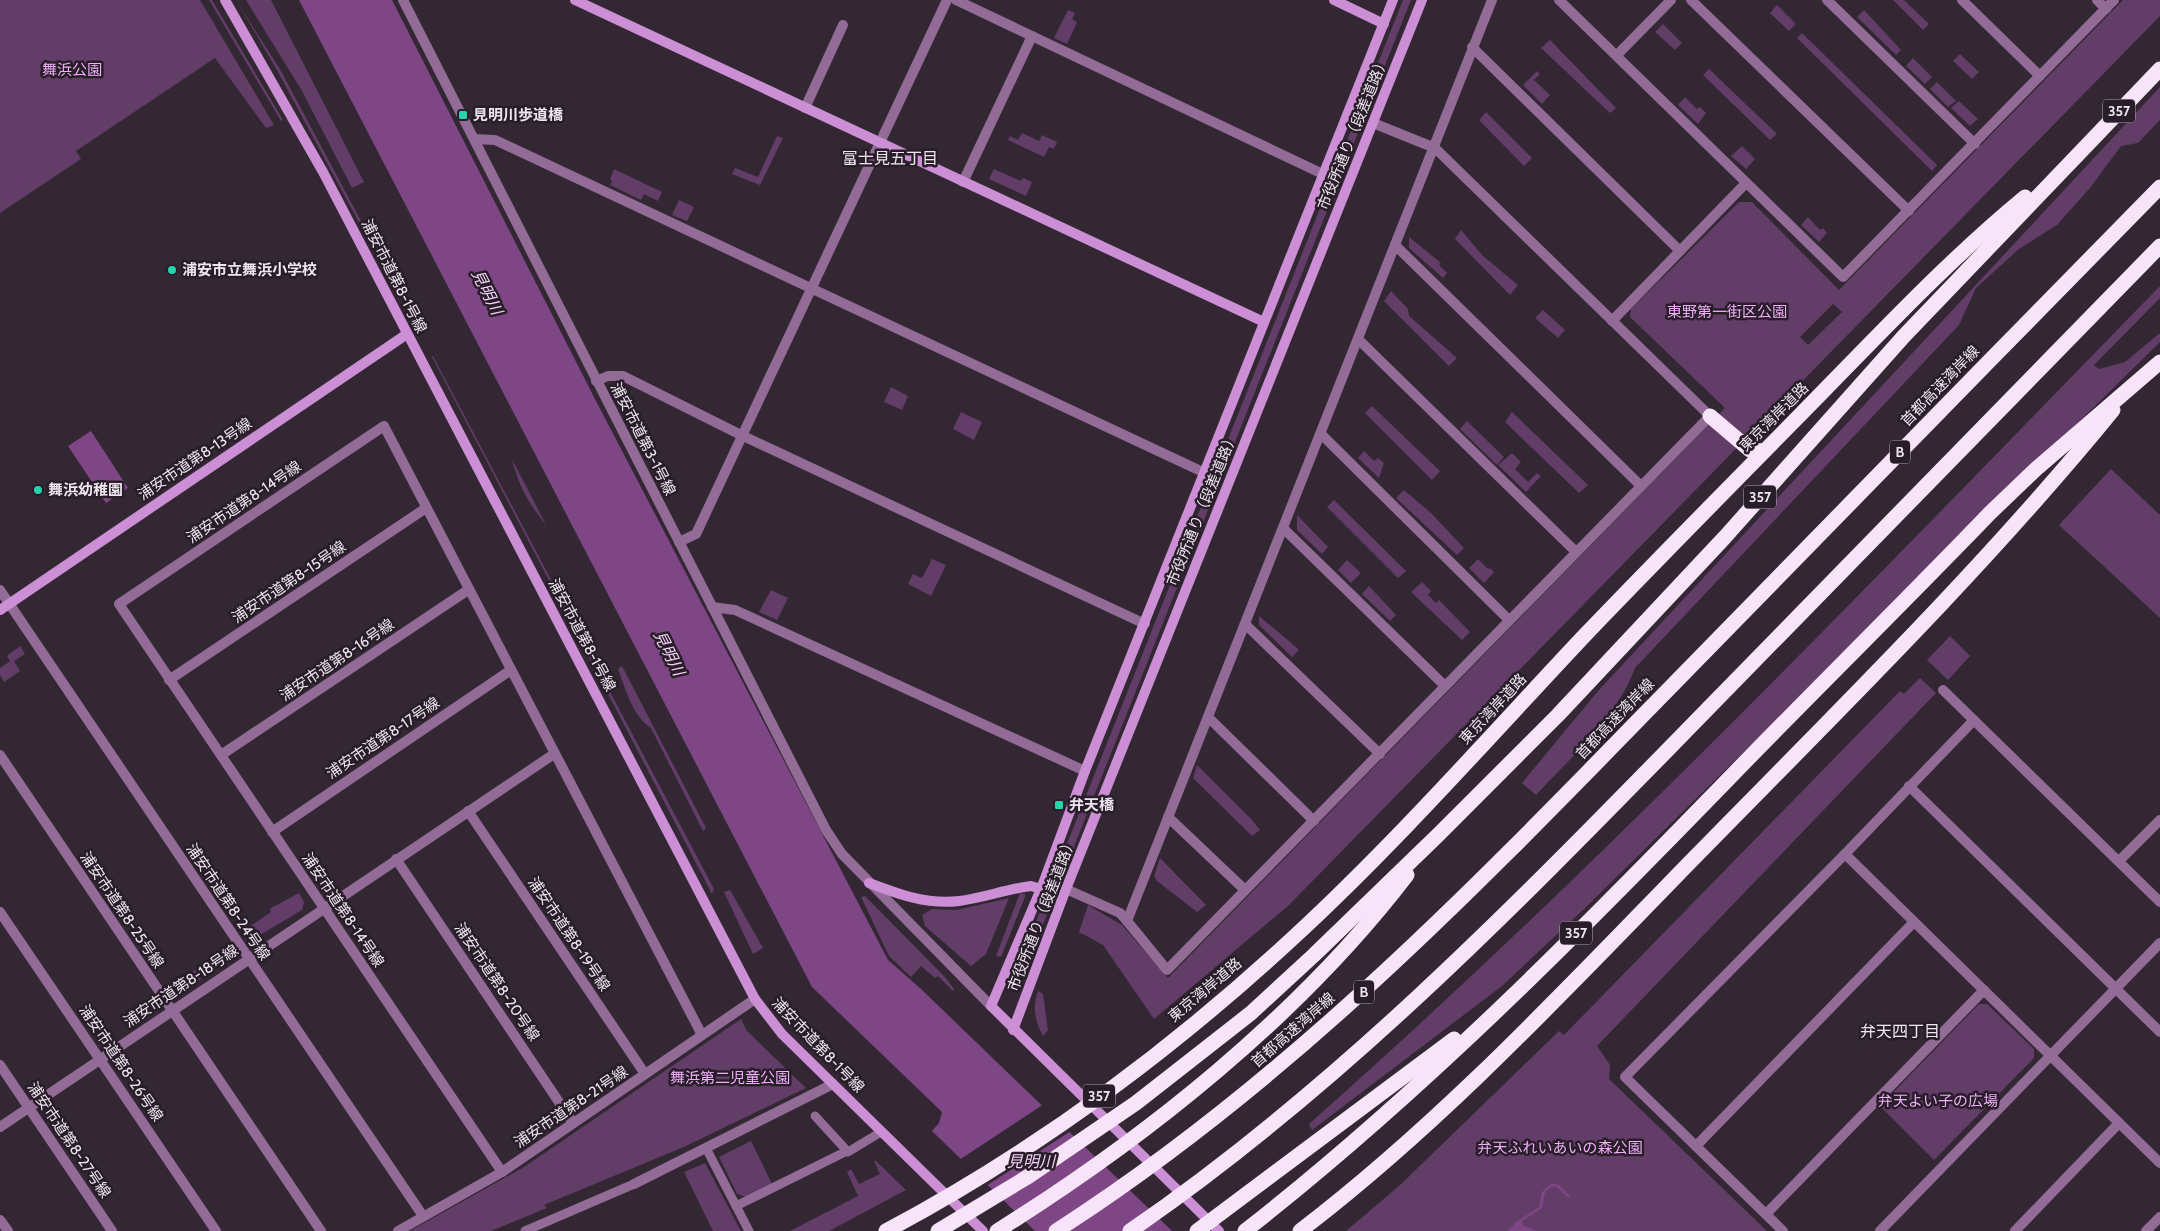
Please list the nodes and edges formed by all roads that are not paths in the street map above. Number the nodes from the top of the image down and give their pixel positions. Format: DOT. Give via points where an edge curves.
graph roads {
  1 [pos="225,0"];
  2 [pos="403,0"];
  3 [pos="575,0"];
  4 [pos="947,0"];
  5 [pos="956,0"];
  6 [pos="1334,0"];
  7 [pos="1393,0"];
  8 [pos="1422,0"];
  9 [pos="1492,0"];
  10 [pos="1559,0"];
  11 [pos="1671,0"];
  12 [pos="1692,0"];
  13 [pos="1827,0"];
  14 [pos="1962,0"];
  15 [pos="2097,0"];
  16 [pos="2114,0"];
  17 [pos="2106,9"];
  18 [pos="1384,24"];
  19 [pos="843,25"];
  20 [pos="1032,36"];
  21 [pos="1472,47"];
  22 [pos="1617,55"];
  23 [pos="2160,69"];
  24 [pos="2040,76"];
  25 [pos="805,108"];
  26 [pos="1373,122"];
  27 [pos="474,139"];
  28 [pos="880,143"];
  29 [pos="1975,144"];
  30 [pos="1435,148"];
  31 [pos="2079,154"];
  32 [pos="1325,174"];
  33 [pos="963,182"];
  34 [pos="1746,183"];
  35 [pos="2160,187"];
  36 [pos="1909,211"];
  37 [pos="1394,245"];
  38 [pos="2160,246"];
  39 [pos="1680,250"];
  40 [pos="810,289"];
  41 [pos="1612,321"];
  42 [pos="1264,322"];
  43 [pos="407,334"];
  44 [pos="1358,339"];
  45 [pos="2160,362"];
  46 [pos="2138,380"];
  47 [pos="596,381"];
  48 [pos="1710,416"];
  49 [pos="1321,434"];
  50 [pos="741,435"];
  51 [pos="1764,451"];
  52 [pos="1205,473"];
  53 [pos="1640,485"];
  54 [pos="426,508"];
  55 [pos="1283,528"];
  56 [pos="679,542"];
  57 [pos="1575,552"];
  58 [pos="0,590"];
  59 [pos="468,590"];
  60 [pos="9,603"];
  61 [pos="712,607"];
  62 [pos="0,610"];
  63 [pos="1510,620"];
  64 [pos="1145,624"];
  65 [pos="1245,624"];
  66 [pos="511,670"];
  67 [pos="169,680"];
  68 [pos="1444,686"];
  69 [pos="1943,690"];
  70 [pos="1208,717"];
  71 [pos="1974,720"];
  72 [pos="554,754"];
  73 [pos="1380,754"];
  74 [pos="0,755"];
  75 [pos="222,755"];
  76 [pos="1085,772"];
  77 [pos="1909,786"];
  78 [pos="468,811"];
  79 [pos="1168,817"];
  80 [pos="2160,820"];
  81 [pos="1314,821"];
  82 [pos="272,832"];
  83 [pos="1437,836"];
  84 [pos="1845,854"];
  85 [pos="396,859"];
  86 [pos="2119,861"];
  87 [pos="869,882"];
  88 [pos="1041,889"];
  89 [pos="1066,889"];
  90 [pos="1245,890"];
  91 [pos="2160,902"];
  92 [pos="324,908"];
  93 [pos="0,912"];
  94 [pos="1127,921"];
  95 [pos="1914,922"];
  96 [pos="2160,943"];
  97 [pos="248,959"];
  98 [pos="2116,989"];
  99 [pos="1517,990"];
  100 [pos="1984,990"];
  101 [pos="755,999"];
  102 [pos="991,1006"];
  103 [pos="172,1011"];
  104 [pos="1013,1030"];
  105 [pos="2160,1032"];
  106 [pos="702,1035"];
  107 [pos="2051,1055"];
  108 [pos="99,1059"];
  109 [pos="0,1065"];
  110 [pos="645,1074"];
  111 [pos="833,1084"];
  112 [pos="29,1108"];
  113 [pos="815,1116"];
  114 [pos="573,1123"];
  115 [pos="2119,1123"];
  116 [pos="0,1127"];
  117 [pos="881,1132"];
  118 [pos="1696,1146"];
  119 [pos="706,1148"];
  120 [pos="847,1150"];
  121 [pos="2160,1162"];
  122 [pos="502,1172"];
  123 [pos="634,1184"];
  124 [pos="736,1206"];
  125 [pos="1766,1214"];
  126 [pos="422,1216"];
  127 [pos="2160,1217"];
  128 [pos="0,1220"];
  129 [pos="8,1231"];
  130 [pos="112,1231"];
  131 [pos="216,1231"];
  132 [pos="321,1231"];
  133 [pos="398,1231"];
  134 [pos="525,1231"];
  135 [pos="748,1231"];
  136 [pos="886,1231"];
  137 [pos="938,1231"];
  138 [pos="983,1231"];
  139 [pos="997,1231"];
  140 [pos="1056,1231"];
  141 [pos="1130,1231"];
  142 [pos="1197,1231"];
  143 [pos="1219,1231"];
  144 [pos="1244,1231"];
  145 [pos="1300,1231"];
  146 [pos="1783,1231"];
  147 [pos="1880,1231"];
  148 [pos="2015,1231"];
  149 [pos="2146,1231"];
  1 -- 43 [label="street, 浦安市道第8-1号線" via="319,165"];
  2 -- 27 [label="street, 浦安市道第3-1号線"];
  3 -- 25 [label="street"];
  4 -- 28 [label="street"];
  5 -- 20 [label="street"];
  6 -- 18 [label="street"];
  7 -- 18 [label="street, 市役所通り（段差道路）"];
  8 -- 26 [label="street, 市役所通り（段差道路）"];
  9 -- 21 [label="street"];
  10 -- 22 [label="street"];
  11 -- 22 [label="street"];
  12 -- 36 [label="street"];
  13 -- 29 [label="street"];
  14 -- 24 [label="street"];
  15 -- 17 [label="street"];
  16 -- 17 [label="street"];
  17 -- 24 [label="street"];
  18 -- 32 [label="street, 市役所通り（段差道路）"];
  19 -- 25 [label="street"];
  20 -- 32 [label="street"];
  20 -- 33 [label="street"];
  21 -- 30 [label="street"];
  21 -- 39 [label="street"];
  22 -- 34 [label="street"];
  23 -- 31 [label="highway, 東京湾岸道路 / 357"];
  24 -- 29 [label="street"];
  25 -- 28 [label="street"];
  26 -- 30 [label="street"];
  26 -- 89 [label="street, 市役所通り（段差道路）"];
  27 -- 40 [label="street" via="495,140"];
  27 -- 47 [label="street, 浦安市道第3-1号線"];
  28 -- 33 [label="street"];
  28 -- 40 [label="street"];
  29 -- 36 [label="street"];
  30 -- 37 [label="street"];
  30 -- 41 [label="street"];
  31 -- 51 [label="highway, 東京湾岸道路 / 357" via="2000,218 1940,274"];
  31 -- 83 [label="highway, 東京湾岸道路 / 357" via="1904,336 1620,650"];
  32 -- 42 [label="street, 市役所通り（段差道路）"];
  33 -- 42 [label="street"];
  34 -- 36 [label="street" via="1843,277"];
  34 -- 39 [label="street"];
  35 -- 140 [label="highway, 首都高速湾岸線 / B" via="1485,877 1383,975 1195,1134"];
  37 -- 44 [label="street"];
  37 -- 53 [label="street"];
  38 -- 141 [label="highway" via="1671,747 1413,1003 1294,1108"];
  39 -- 41 [label="street"];
  40 -- 50 [label="street"];
  40 -- 52 [label="street"];
  41 -- 48 [label="street"];
  42 -- 52 [label="street, 市役所通り（段差道路）"];
  43 -- 60 [label="street, 浦安市道第8-13号線"];
  43 -- 101 [label="street, 浦安市道第8-1号線"];
  44 -- 49 [label="street"];
  44 -- 57 [label="street"];
  45 -- 46 [label="highway, 357"];
  46 -- 99 [label="highway, 357" via="1990,513 1635,875"];
  46 -- 145 [label="highway, 357" via="2068,465 1959,587 1583,971 1375,1171"];
  47 -- 50 [label="street" via="608,376 623,376"];
  47 -- 56 [label="street, 浦安市道第3-1号線"];
  48 -- 51 [label="highway" via="1750,450"];
  48 -- 53 [label="street"];
  49 -- 55 [label="street"];
  49 -- 63 [label="street"];
  50 -- 56 [label="street" via="696,534"];
  50 -- 64 [label="street"];
  51 -- 136 [label="highway, 東京湾岸道路 / 357" via="1434,797 1294,937 1204,1016 1097,1097 1002,1163"];
  52 -- 64 [label="street, 市役所通り（段差道路）"];
  53 -- 57 [label="street"];
  54 -- 59 [label="street, 浦安市道第8-14号線"];
  54 -- 67 [label="street, 浦安市道第8-15号線"];
  54 -- 67 [label="street, 浦安市道第8-14号線" via="384,426 119,604"];
  55 -- 65 [label="street"];
  55 -- 68 [label="street"];
  56 -- 61 [label="street, 浦安市道第3-1号線"];
  57 -- 63 [label="street"];
  58 -- 60 [label="street, 浦安市道第8-24号線"];
  59 -- 66 [label="street, 浦安市道第8-14号線"];
  59 -- 75 [label="street, 浦安市道第8-16号線"];
  60 -- 62 [label="street, 浦安市道第8-13号線"];
  60 -- 97 [label="street, 浦安市道第8-24号線"];
  61 -- 76 [label="street" via="735,610"];
  61 -- 87 [label="street, 浦安市道第3-1号線" via="826,830 842,854"];
  63 -- 68 [label="street"];
  64 -- 76 [label="street, 市役所通り（段差道路）"];
  65 -- 70 [label="street"];
  65 -- 73 [label="street"];
  66 -- 72 [label="street, 浦安市道第8-14号線"];
  66 -- 82 [label="street, 浦安市道第8-17号線"];
  67 -- 75 [label="street, 浦安市道第8-14号線"];
  68 -- 73 [label="street"];
  69 -- 71 [label="street"];
  70 -- 79 [label="street"];
  70 -- 81 [label="street"];
  71 -- 77 [label="street"];
  71 -- 86 [label="street"];
  72 -- 78 [label="street, 浦安市道第8-18号線"];
  72 -- 106 [label="street, 浦安市道第8-14号線"];
  73 -- 81 [label="street"];
  74 -- 103 [label="street, 浦安市道第8-25号線"];
  75 -- 82 [label="street, 浦安市道第8-14号線"];
  76 -- 88 [label="street, 市役所通り（段差道路）"];
  77 -- 84 [label="street"];
  77 -- 98 [label="street"];
  78 -- 85 [label="street, 浦安市道第8-18号線"];
  78 -- 110 [label="street, 浦安市道第8-19号線"];
  79 -- 90 [label="street"];
  79 -- 94 [label="street"];
  80 -- 86 [label="street"];
  81 -- 90 [label="street"];
  82 -- 92 [label="street, 浦安市道第8-14号線"];
  83 -- 137 [label="highway, 東京湾岸道路 / 357" via="1251,1013 1086,1139"];
  83 -- 139 [label="highway" via="1351,944 1268,1024 1170,1110 1097,1165"];
  84 -- 95 [label="street"];
  84 -- 118 [label="street" via="1625,1077"];
  85 -- 92 [label="street, 浦安市道第8-18号線"];
  85 -- 114 [label="street, 浦安市道第8-20号線"];
  86 -- 91 [label="street"];
  87 -- 88 [label="street" via="910,898 943,902 1023,887"];
  87 -- 102 [label="street, 浦安市道第3-1号線"];
  88 -- 102 [label="street, 市役所通り（段差道路）"];
  89 -- 94 [label="street" via="1120,913"];
  89 -- 104 [label="street, 市役所通り（段差道路）"];
  90 -- 94 [label="street" via="1167,970"];
  92 -- 97 [label="street, 浦安市道第8-18号線"];
  92 -- 122 [label="street, 浦安市道第8-14号線"];
  93 -- 108 [label="street, 浦安市道第8-26号線"];
  95 -- 100 [label="street"];
  95 -- 118 [label="street"];
  96 -- 98 [label="street"];
  97 -- 103 [label="street, 浦安市道第8-18号線"];
  97 -- 126 [label="street, 浦安市道第8-24号線"];
  98 -- 105 [label="street"];
  98 -- 107 [label="street"];
  99 -- 142 [label="highway"];
  99 -- 144 [label="highway, 357" via="1378,1120"];
  100 -- 107 [label="street"];
  100 -- 125 [label="street"];
  101 -- 106 [label="street, 浦安市道第8-21号線"];
  101 -- 111 [label="street, 浦安市道第8-1号線" via="782,1034"];
  102 -- 104 [label="street"];
  103 -- 108 [label="street, 浦安市道第8-18号線"];
  103 -- 132 [label="street, 浦安市道第8-25号線"];
  104 -- 143 [label="street"];
  106 -- 110 [label="street, 浦安市道第8-21号線"];
  107 -- 115 [label="street"];
  107 -- 147 [label="street"];
  108 -- 112 [label="street, 浦安市道第8-18号線"];
  108 -- 131 [label="street, 浦安市道第8-26号線"];
  109 -- 112 [label="street, 浦安市道第8-27号線"];
  110 -- 114 [label="street, 浦安市道第8-21号線"];
  111 -- 117 [label="street, 浦安市道第8-1号線"];
  111 -- 119 [label="street"];
  112 -- 116 [label="street, 浦安市道第8-18号線"];
  112 -- 130 [label="street, 浦安市道第8-27号線"];
  113 -- 120 [label="lane"];
  114 -- 122 [label="street, 浦安市道第8-21号線"];
  115 -- 121 [label="street"];
  115 -- 148 [label="street"];
  117 -- 120 [label="lane"];
  117 -- 138 [label="street, 浦安市道第8-1号線"];
  118 -- 125 [label="street"];
  119 -- 123 [label="street"];
  119 -- 124 [label="lane"];
  120 -- 124 [label="lane"];
  122 -- 126 [label="street, 浦安市道第8-21号線"];
  123 -- 134 [label="lane"];
  124 -- 135 [label="lane"];
  125 -- 146 [label="street"];
  126 -- 133 [label="street, 浦安市道第8-21号線"];
  127 -- 149 [label="street"];
  128 -- 129 [label="street"];
}
